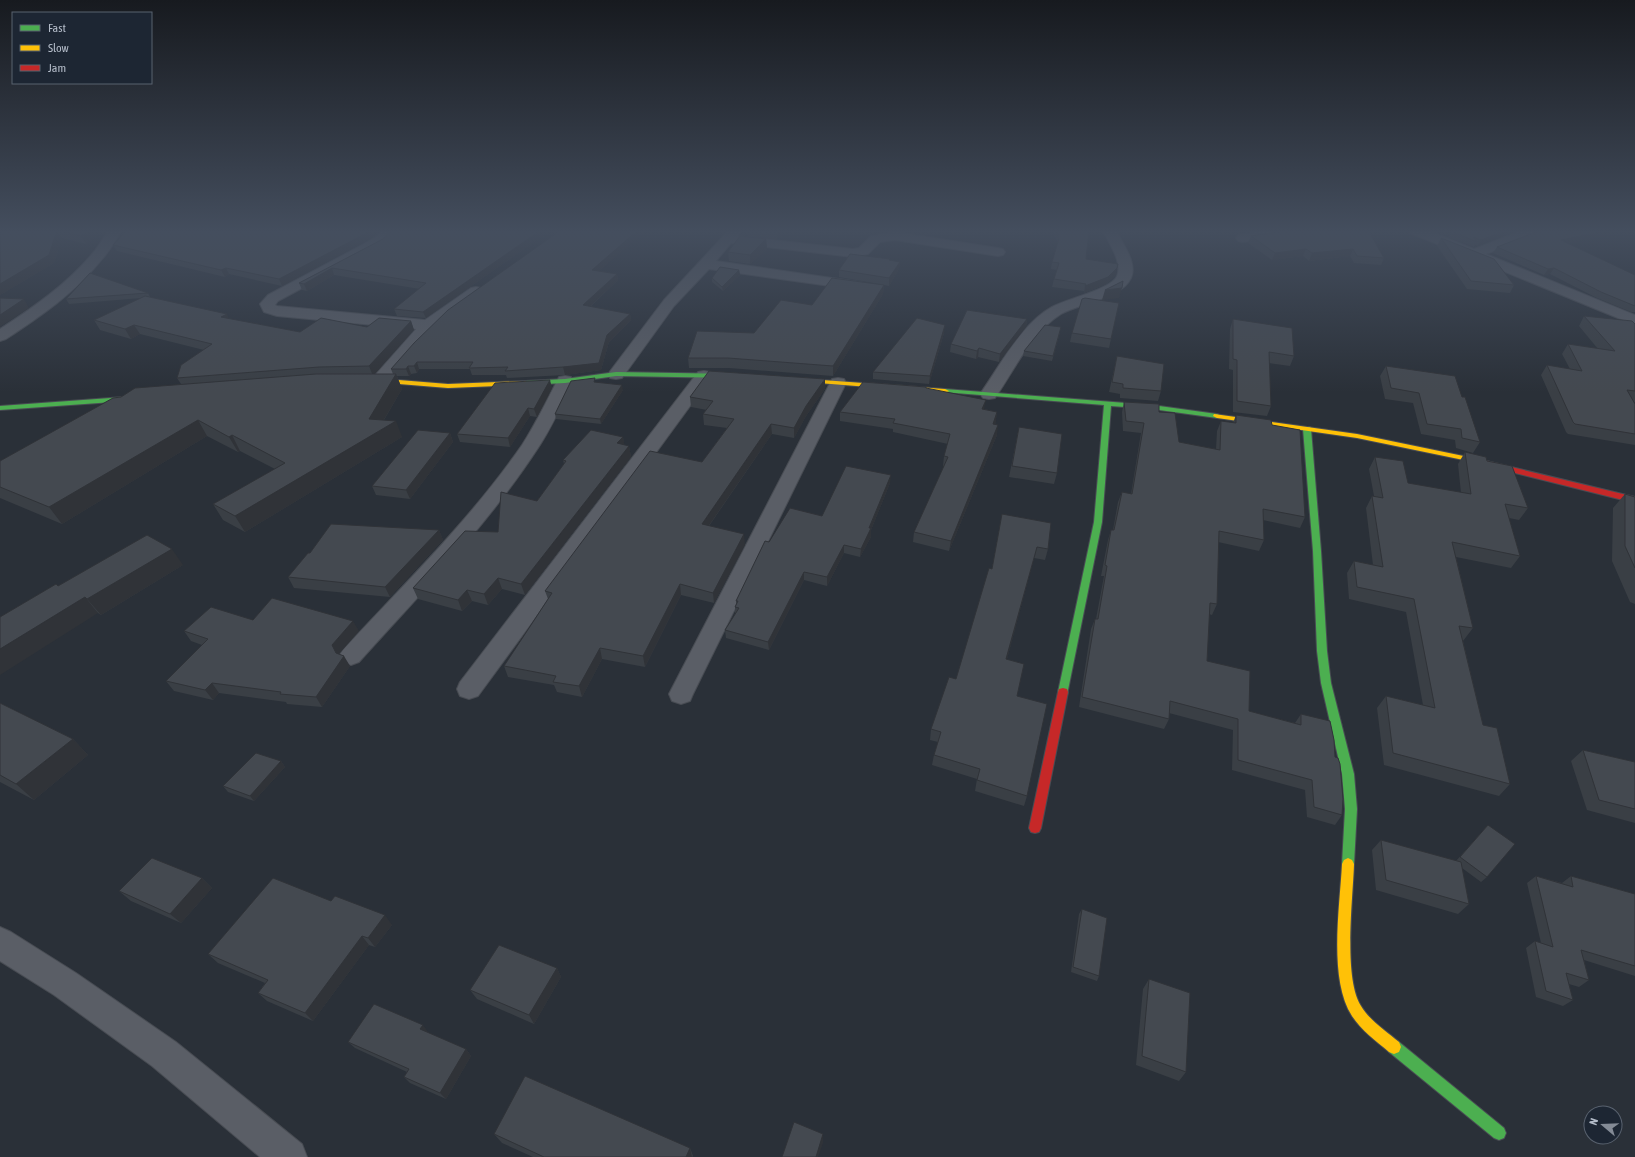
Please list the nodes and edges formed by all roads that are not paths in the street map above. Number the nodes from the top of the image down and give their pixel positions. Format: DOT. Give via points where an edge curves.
graph roads {
  1 [pos="70,284"];
  2 [pos="299,284"];
  3 [pos="487,284"];
  4 [pos="687,284"];
  5 [pos="847,284"];
  6 [pos="1119,284"];
  7 [pos="1547,284"];
  8 [pos="875,288"];
  9 [pos="1635,320"];
  10 [pos="428,326"];
  11 [pos="0,336"];
  12 [pos="616,374"];
  13 [pos="704,376"];
  14 [pos="744,376"];
  15 [pos="783,379"];
  16 [pos="565,381"];
  17 [pos="362,382"];
  18 [pos="377,382"];
  19 [pos="838,383"];
  20 [pos="989,394"];
  21 [pos="146,398"];
  22 [pos="1108,403"];
  23 [pos="0,408"];
  24 [pos="1308,429"];
  25 [pos="1635,500"];
  26 [pos="351,656"];
  27 [pos="469,690"];
  28 [pos="681,694"];
  29 [pos="1035,828"];
  30 [pos="0,943"];
  31 [pos="1499,1132"];
  32 [pos="289,1157"];
  1 -- 11 [label="street" via="48,303"];
  2 -- 10 [label="street" via="273,298 268,304 269,309"];
  3 -- 10 [label="street"];
  4 -- 12 [label="street" via="669,303"];
  5 -- 8 [label="street"];
  6 -- 20 [label="street" via="1111,290 1069,304 1043,322 1030,335"];
  7 -- 9 [label="street"];
  10 -- 18 [label="street"];
  12 -- 13 [label="street"];
  12 -- 16 [label="street"];
  13 -- 14 [label="street"];
  13 -- 27 [label="street"];
  15 -- 19 [label="street"];
  16 -- 18 [label="street" via="448,386"];
  16 -- 26 [label="street" via="529,446 506,479 431,568"];
  17 -- 18 [label="street"];
  19 -- 20 [label="street"];
  19 -- 28 [label="street"];
  20 -- 22 [label="street"];
  21 -- 23 [label="street"];
  22 -- 24 [label="street"];
  22 -- 29 [label="street" via="1098,522"];
  24 -- 25 [label="street" via="1448,454"];
  24 -- 31 [label="street" via="1318,551 1322,651 1326,683 1348,774 1351,809 1344,960 1348,988 1355,1010 1372,1028"];
  30 -- 32 [label="street" via="164,1054"];
}
